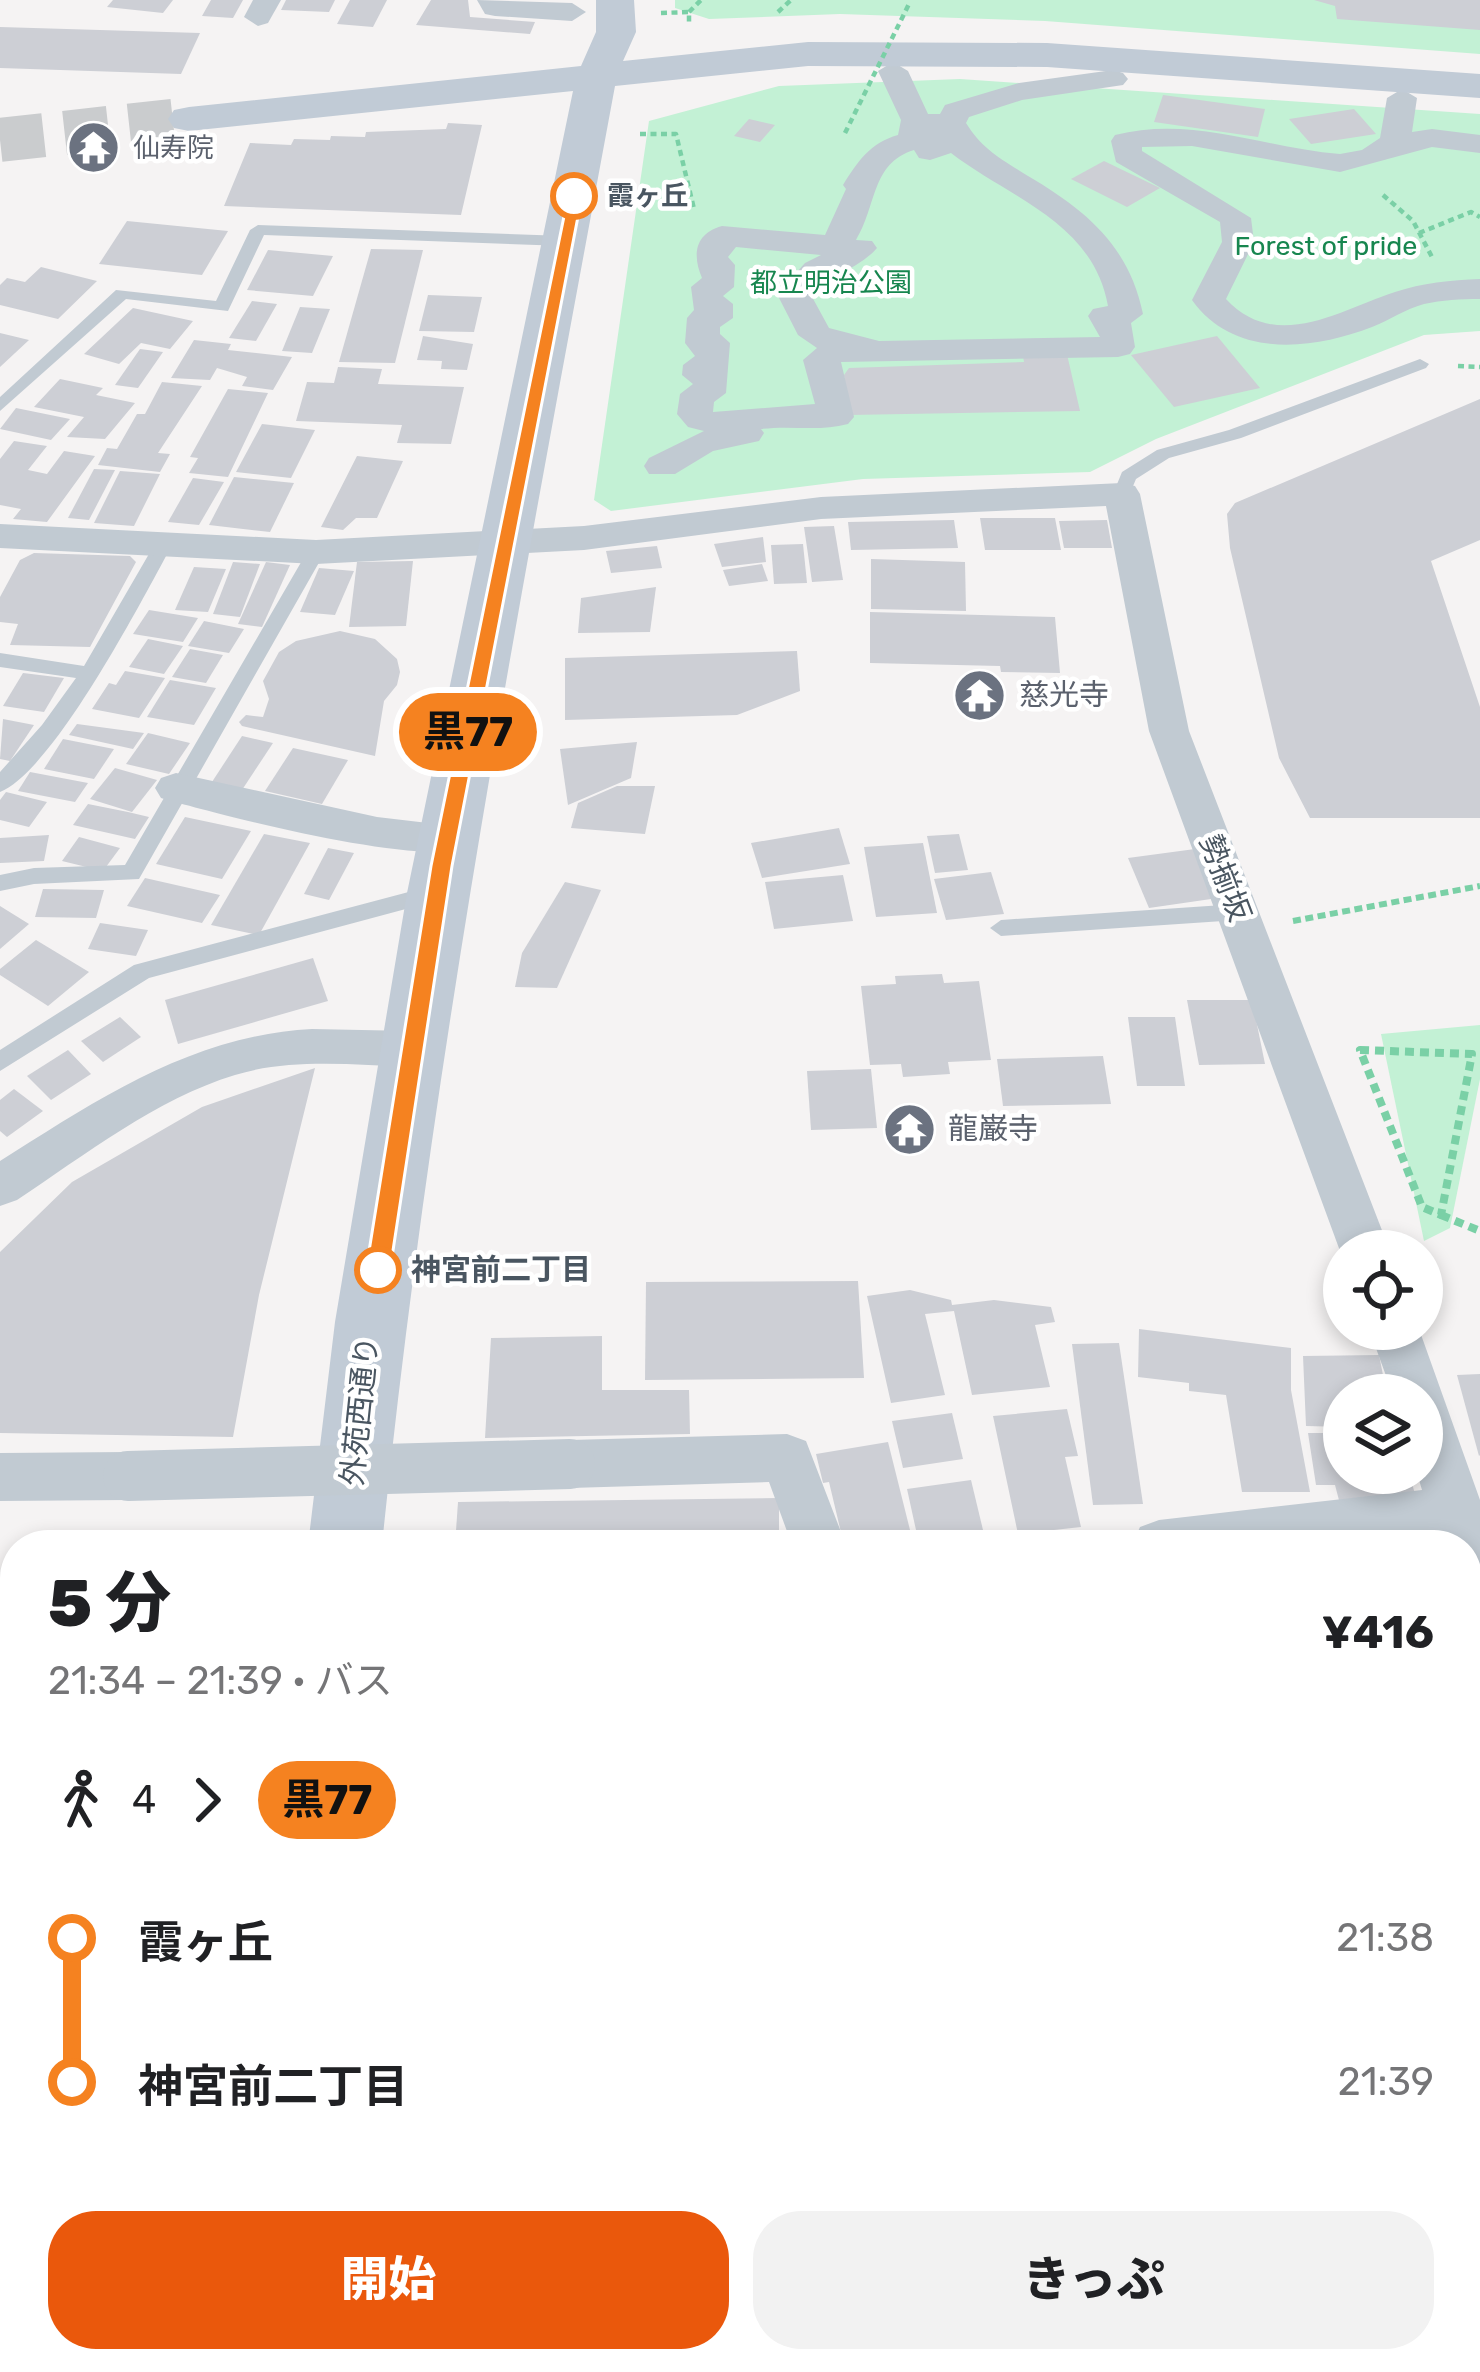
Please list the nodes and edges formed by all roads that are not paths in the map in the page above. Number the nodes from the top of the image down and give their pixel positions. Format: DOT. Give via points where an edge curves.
graph roads {
  1 [pos="490,0"];
  2 [pos="572,6"];
  3 [pos="631,6"];
  4 [pos="893,71"];
  5 [pos="597,74"];
  6 [pos="1480,86"];
  7 [pos="1402,98"];
  8 [pos="1120,112"];
  9 [pos="189,119"];
  10 [pos="935,125"];
  11 [pos="1480,134"];
  12 [pos="1432,138"];
  13 [pos="1480,144"];
  14 [pos="1394,145"];
  15 [pos="933,162"];
  16 [pos="994,166"];
  17 [pos="565,241"];
  18 [pos="772,243"];
  19 [pos="819,269"];
  20 [pos="1480,289"];
  21 [pos="821,338"];
  22 [pos="1420,364"];
  23 [pos="0,406"];
  24 [pos="814,417"];
  25 [pos="662,466"];
  26 [pos="1122,494"];
  27 [pos="0,536"];
  28 [pos="508,539"];
  29 [pos="162,547"];
  30 [pos="316,553"];
  31 [pos="0,660"];
  32 [pos="92,674"];
  33 [pos="0,785"];
  34 [pos="176,788"];
  35 [pos="447,838"];
  36 [pos="0,883"];
  37 [pos="437,893"];
  38 [pos="1242,921"];
  39 [pos="1000,928"];
  40 [pos="410,1049"];
  41 [pos="0,1062"];
  42 [pos="0,1186"];
  43 [pos="1357,1230"];
  44 [pos="1443,1469"];
  45 [pos="0,1477"];
  46 [pos="348,1530"];
  47 [pos="813,1530"];
  48 [pos="1463,1530"];
  1 -- 2 [label="street" via="495,8"];
  2 -- 5 [label="main road" via="574,36"];
  3 -- 5 [label="main road, 外苑西通り"];
  4 -- 10 [label="street"];
  5 -- 6 [label="main road" via="808,54 961,52"];
  5 -- 9 [label="main road"];
  5 -- 17 [label="main road, 外苑西通り"];
  7 -- 14 [label="street"];
  8 -- 10 [label="street" via="1019,92 956,110"];
  8 -- 14 [label="street" via="1173,134 1346,165"];
  8 -- 16 [label="street" via="1038,106 986,119 981,143"];
  8 -- 20 [label="street" via="1127,155 1235,218 1238,242 1209,300 1232,326 1267,335 1313,332 1406,299"];
  10 -- 15 [label="street"];
  10 -- 16 [label="street"];
  10 -- 24 [label="street" via="913,124 913,141 891,144 876,158 845,235 828,248 722,236 721,245 712,244 718,287 707,287 706,304 716,304 716,318 704,318 702,343 713,343 711,365 700,365 699,375 711,375 695,414 714,423"];
  11 -- 12 [label="street"];
  12 -- 13 [label="street"];
  12 -- 14 [label="street"];
  15 -- 16 [label="street"];
  15 -- 19 [label="street" via="914,160 884,173 865,201 860,249"];
  16 -- 21 [label="street" via="1095,258 1100,296 1086,322 921,343 854,346"];
  16 -- 24 [label="street" via="1096,238 1124,281 1126,314 1105,316 1119,329 1118,347 834,352 820,360 836,417"];
  17 -- 23 [label="lane" via="257,230 222,307 122,294"];
  17 -- 28 [label="main road, 外苑西通り"];
  18 -- 19 [label="street"];
  19 -- 21 [label="street" via="794,294 801,323"];
  21 -- 24 [label="street" via="810,347 825,413"];
  22 -- 26 [label="lane" via="1163,454 1128,476"];
  24 -- 25 [label="street" via="701,443"];
  26 -- 28 [label="street" via="820,508 584,538"];
  26 -- 38 [label="street, 勢揃坂" via="1169,731"];
  27 -- 29 [label="street"];
  28 -- 30 [label="street"];
  28 -- 35 [label="main road, 外苑西通り"];
  29 -- 30 [label="street"];
  29 -- 32 [label="lane"];
  30 -- 34 [label="lane"];
  31 -- 32 [label="lane"];
  32 -- 33 [label="lane" via="45,742"];
  34 -- 35 [label="street" via="376,832"];
  34 -- 36 [label="lane" via="131,873"];
  35 -- 37 [label="main road, 外苑西通り"];
  37 -- 40 [label="main road, 外苑西通り"];
  37 -- 41 [label="lane" via="142,971"];
  38 -- 39 [label="lane"];
  38 -- 43 [label="street, 勢揃坂"];
  40 -- 42 [label="street" via="323,1047 220,1060 117,1112"];
  40 -- 46 [label="main road, 外苑西通り"];
  44 -- 48 [label="street"];
  45 -- 47 [label="street, bridge" via="787,1458"];
}
